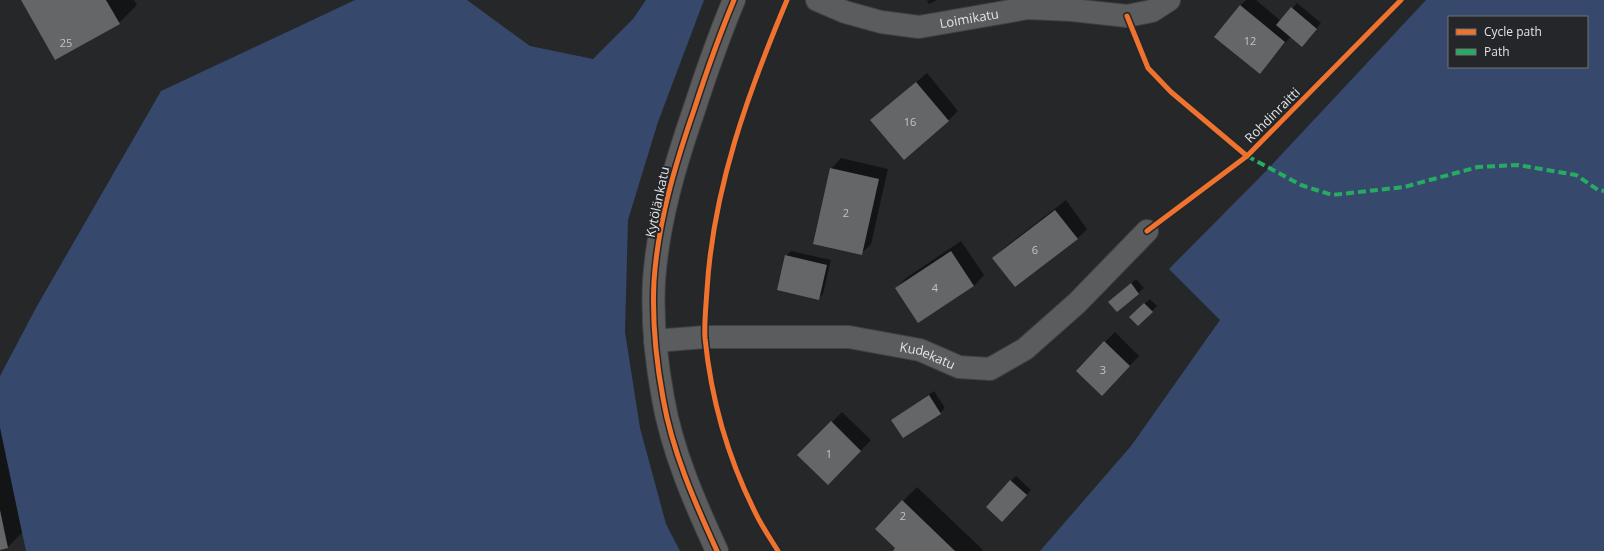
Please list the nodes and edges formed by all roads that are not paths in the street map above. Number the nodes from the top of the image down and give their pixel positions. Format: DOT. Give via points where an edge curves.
graph roads {
  1 [pos="734,0"];
  2 [pos="817,0"];
  3 [pos="1169,0"];
  4 [pos="1147,231"];
  5 [pos="655,341"];
  6 [pos="718,551"];
  1 -- 5 [label="street, Kytölänkatu" via="677,160 662,226 654,280"];
  2 -- 3 [label="street, Loimikatu" via="845,12 881,22 919,27 1028,8 1127,16 1152,11"];
  4 -- 5 [label="street, Kudekatu" via="1077,303 1025,349 990,369 960,367 920,350 849,337 705,337"];
  5 -- 6 [label="street, Kytölänkatu" via="663,399 675,445 697,507"];
}
